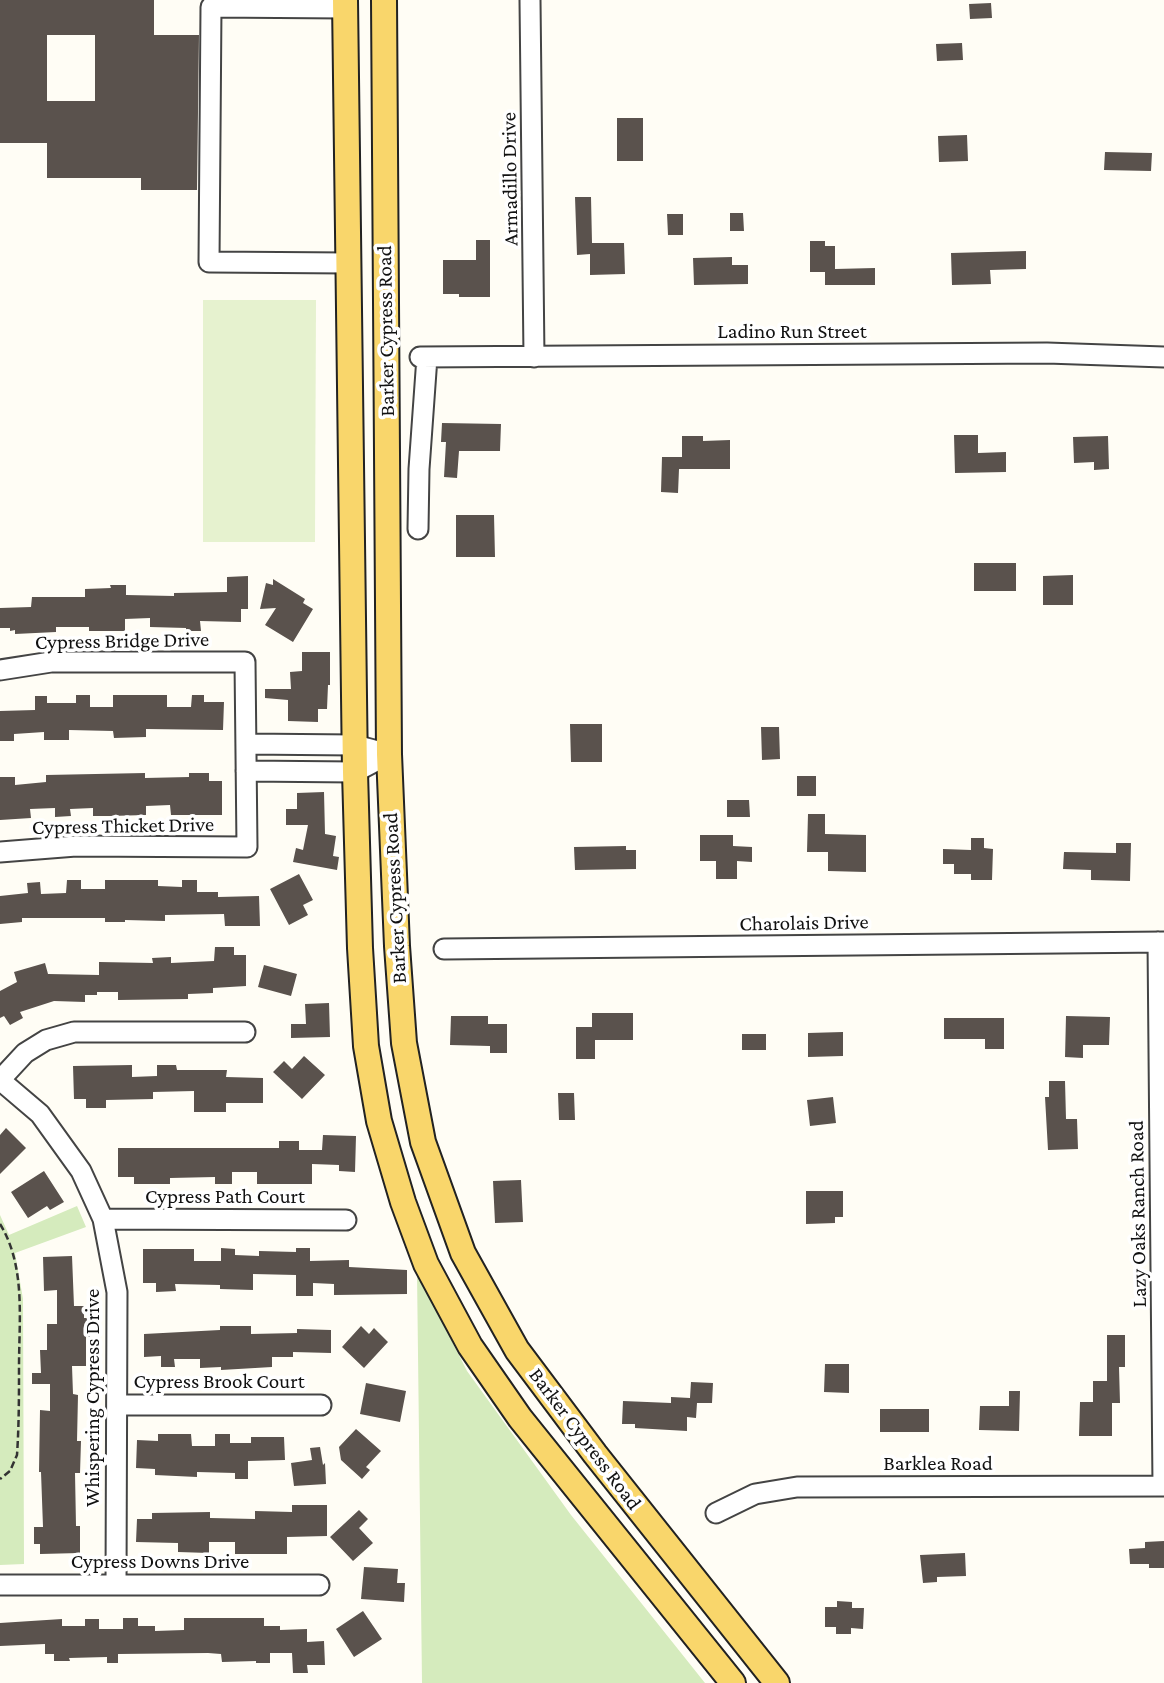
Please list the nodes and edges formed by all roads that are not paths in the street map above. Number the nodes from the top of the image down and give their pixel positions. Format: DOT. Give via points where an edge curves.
graph roads {
  1 [pos="530,0"];
  2 [pos="345,4"];
  3 [pos="384,4"];
  4 [pos="386,262"];
  5 [pos="348,263"];
  6 [pos="1164,356"];
  7 [pos="534,357"];
  8 [pos="418,529"];
  9 [pos="0,670"];
  10 [pos="246,744"];
  11 [pos="355,745"];
  12 [pos="388,754"];
  13 [pos="246,772"];
  14 [pos="355,772"];
  15 [pos="0,852"];
  16 [pos="1161,942"];
  17 [pos="444,949"];
  18 [pos="245,1032"];
  19 [pos="0,1080"];
  20 [pos="103,1219"];
  21 [pos="346,1220"];
  22 [pos="117,1405"];
  23 [pos="321,1405"];
  24 [pos="1163,1486"];
  25 [pos="716,1513"];
  26 [pos="0,1585"];
  27 [pos="116,1585"];
  28 [pos="319,1585"];
  29 [pos="733,1683"];
  30 [pos="776,1683"];
  1 -- 7 [label="street, Armadillo Drive"];
  2 -- 3 [label="main road"];
  2 -- 5 [label="main road, Barker Cypress Road"];
  2 -- 5 [label="street" via="211,7 209,262"];
  3 -- 4 [label="main road, Barker Cypress Road"];
  4 -- 5 [label="main road"];
  4 -- 12 [label="main road, Barker Cypress Road"];
  5 -- 11 [label="main road, Barker Cypress Road"];
  6 -- 7 [label="street, Ladino Run Street"];
  7 -- 8 [label="street, Ladino Run Street" via="423,357"];
  9 -- 10 [label="street, Cypress Bridge Drive" via="51,662 245,662"];
  10 -- 11 [label="street"];
  10 -- 13 [label="street"];
  11 -- 12 [label="street"];
  11 -- 14 [label="main road, Barker Cypress Road"];
  12 -- 14 [label="street"];
  12 -- 30 [label="main road, Barker Cypress Road" via="404,1043 423,1142 463,1253 517,1350"];
  13 -- 14 [label="street"];
  13 -- 15 [label="street, Cypress Thicket Drive" via="247,847 76,846"];
  14 -- 29 [label="main road, Barker Cypress Road" via="366,1046 379,1121 426,1264 470,1346 520,1418"];
  16 -- 17 [label="street, Charolais Drive"];
  16 -- 24 [label="street, Lazy Oaks Ranch Road"];
  18 -- 19 [label="street" via="74,1032 46,1040 25,1053"];
  19 -- 20 [label="street, Whispering Cypress Drive" via="40,1114 81,1171"];
  20 -- 21 [label="street, Cypress Path Court"];
  20 -- 22 [label="street, Whispering Cypress Drive" via="117,1292"];
  22 -- 23 [label="street, Cypress Brook Court"];
  22 -- 27 [label="street, Whispering Cypress Drive"];
  24 -- 25 [label="street, Barklea Road" via="797,1486 755,1494"];
  26 -- 27 [label="street, Cypress Downs Drive"];
  27 -- 28 [label="street, Cypress Downs Drive"];
}
